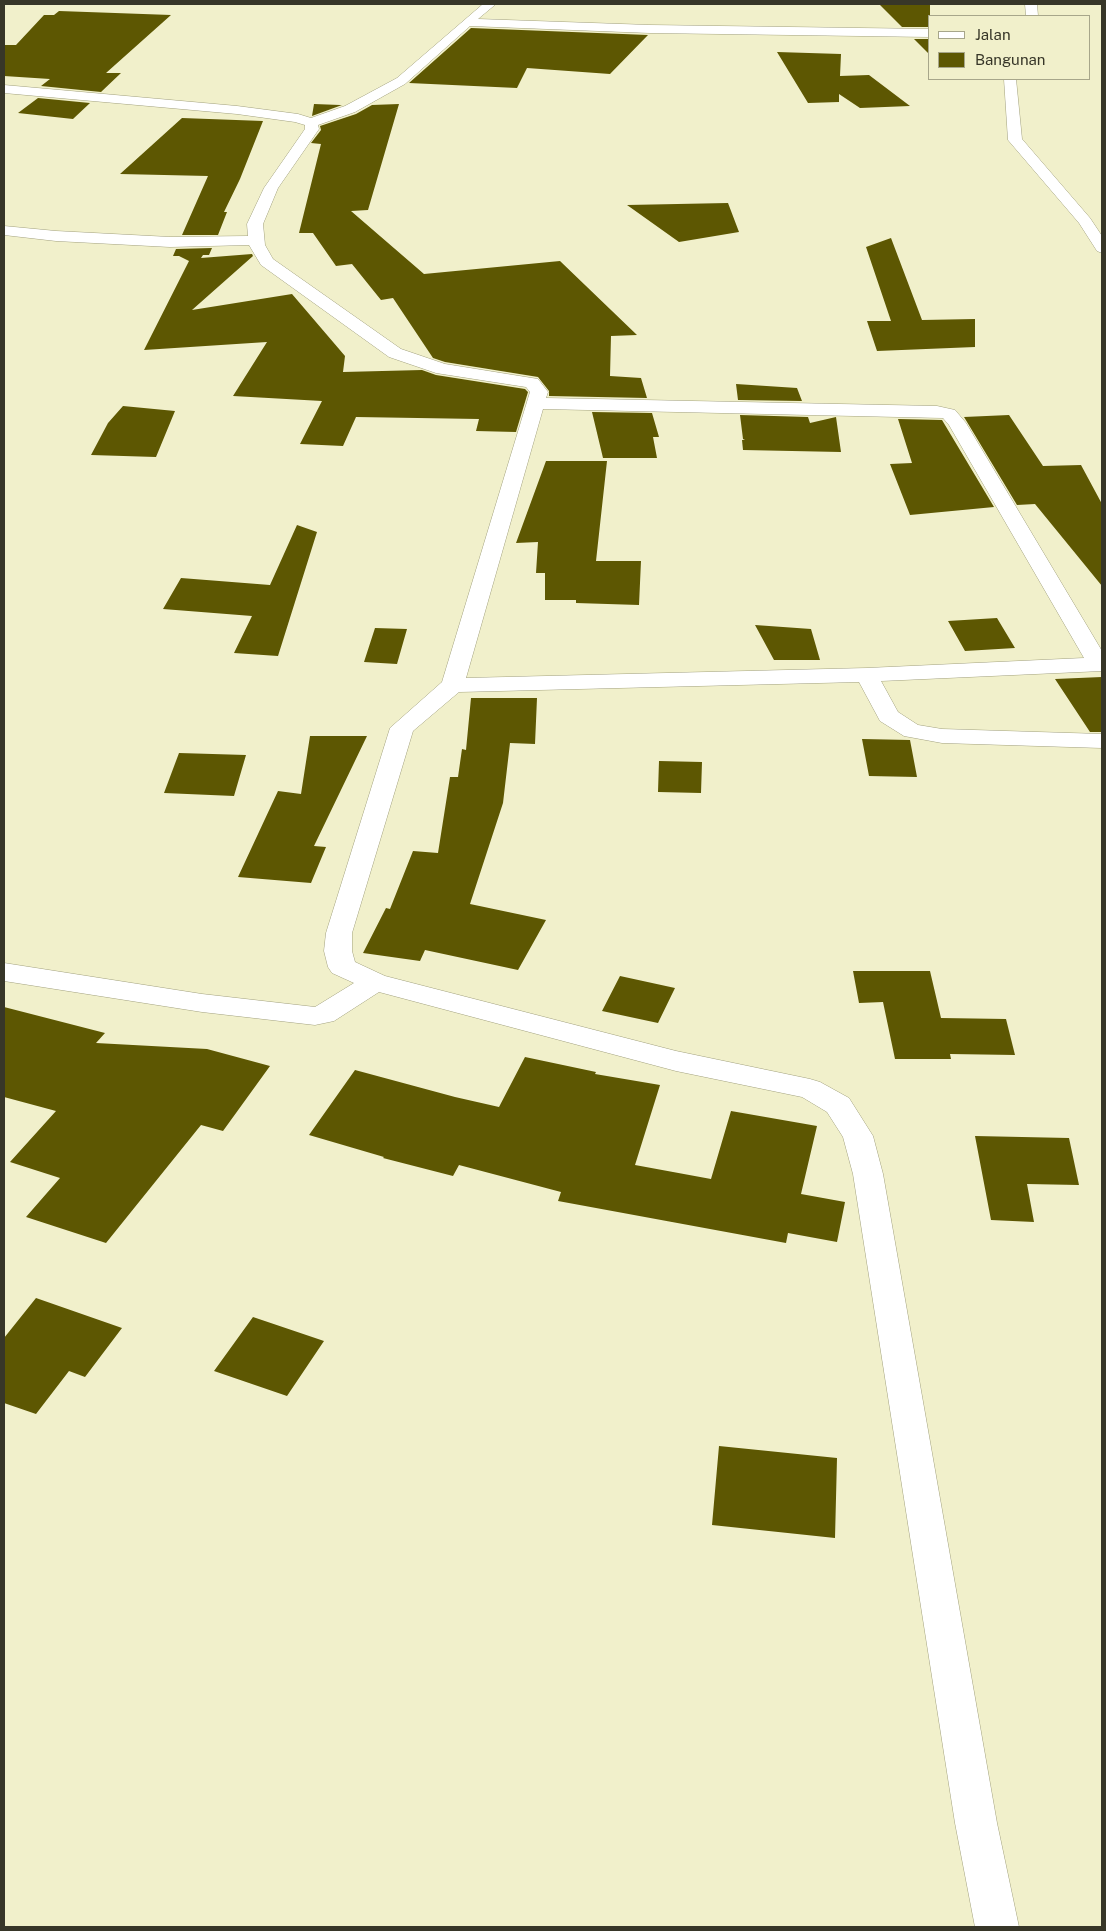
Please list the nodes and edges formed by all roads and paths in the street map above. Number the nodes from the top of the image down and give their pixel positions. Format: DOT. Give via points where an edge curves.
graph roads {
  1 [pos="490,4"];
  2 [pos="468,22"];
  3 [pos="928,33"];
  4 [pos="1010,80"];
  5 [pos="4,89"];
  6 [pos="311,123"];
  7 [pos="4,232"];
  8 [pos="256,240"];
  9 [pos="1102,248"];
  10 [pos="536,403"];
  11 [pos="1101,664"];
  12 [pos="868,675"];
  13 [pos="453,685"];
  14 [pos="1102,741"];
  15 [pos="4,972"];
  16 [pos="375,982"];
  17 [pos="996,1927"];
  1 -- 2 [label="street"];
  2 -- 3 [label="street" via="650,29"];
  2 -- 6 [label="street" via="401,81 350,109"];
  4 -- 9 [label="street" via="1014,140 1085,221"];
  5 -- 6 [label="street" via="237,110 298,118"];
  6 -- 8 [label="street" via="312,130 271,188 255,224"];
  7 -- 8 [label="street" via="170,242"];
  8 -- 10 [label="street" via="267,262 395,354 442,369 532,383 539,392"];
  10 -- 11 [label="street" via="936,411 949,414"];
  10 -- 13 [label="street"];
  11 -- 12 [label="street"];
  12 -- 13 [label="street"];
  12 -- 14 [label="street" via="888,716 912,731 942,736"];
  13 -- 16 [label="street" via="402,728 339,933 338,951 342,967"];
  15 -- 16 [label="street" via="202,1004 316,1016 324,1015"];
  16 -- 17 [label="street" via="676,1061 810,1089 838,1105 858,1136 868,1174"];
}
